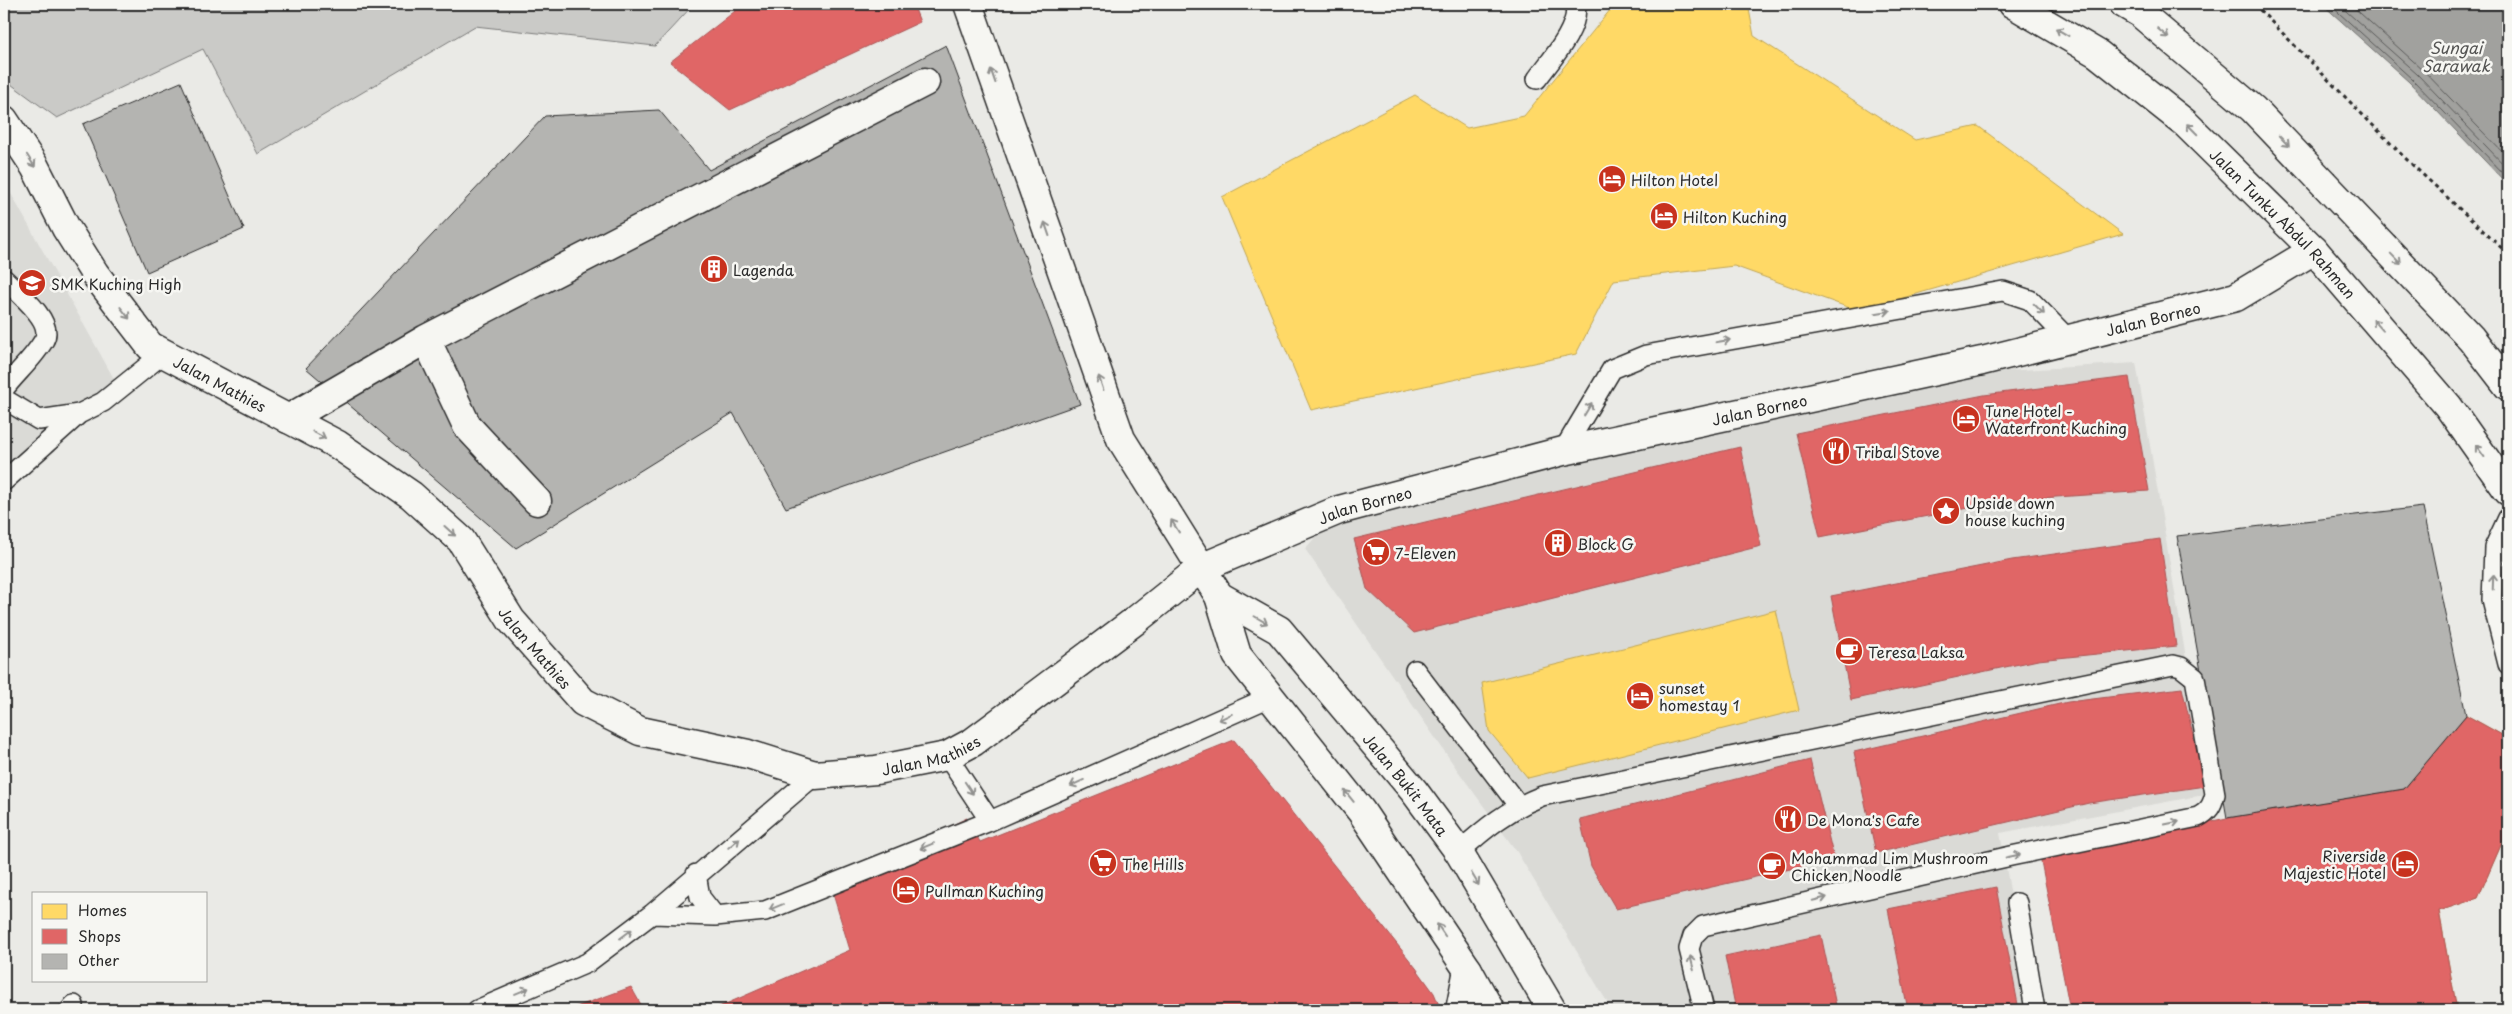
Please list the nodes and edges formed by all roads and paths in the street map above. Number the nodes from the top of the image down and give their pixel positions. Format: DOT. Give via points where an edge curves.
graph roads {
  1 [pos="968,4"];
  2 [pos="1575,4"];
  3 [pos="2014,4"];
  4 [pos="2124,4"];
  5 [pos="2254,4"];
  6 [pos="1537,79"];
  7 [pos="925,82"];
  8 [pos="4,120"];
  9 [pos="2314,250"];
  10 [pos="2508,254"];
  11 [pos="4,278"];
  12 [pos="426,339"];
  13 [pos="2068,339"];
  14 [pos="164,353"];
  15 [pos="2508,386"];
  16 [pos="4,389"];
  17 [pos="4,399"];
  18 [pos="79,414"];
  19 [pos="288,418"];
  20 [pos="1563,451"];
  21 [pos="4,481"];
  22 [pos="2508,490"];
  23 [pos="537,501"];
  24 [pos="2508,518"];
  25 [pos="1201,568"];
  26 [pos="1219,596"];
  27 [pos="2508,664"];
  28 [pos="1415,670"];
  29 [pos="1270,697"];
  30 [pos="947,756"];
  31 [pos="815,775"];
  32 [pos="1518,805"];
  33 [pos="990,821"];
  34 [pos="1459,852"];
  35 [pos="696,874"];
  36 [pos="2017,904"];
  37 [pos="652,914"];
  38 [pos="715,916"];
  39 [pos="1468,970"];
  40 [pos="477,1010"];
  41 [pos="1460,1010"];
  42 [pos="1490,1010"];
  43 [pos="1552,1010"];
  44 [pos="1704,1010"];
  45 [pos="2035,1010"];
  25 -- 1 [label="street, one-way" via="1121,439"];
  2 -- 6 [label="lane" via="1577,11 1568,36"];
  9 -- 3 [label="street, Jalan Tunku Abdul Rahman, one-way" via="2185,123 2098,54"];
  4 -- 15 [label="street, one-way" via="2141,14 2253,109 2471,338"];
  5 -- 10 [label="path" via="2404,157"];
  7 -- 12 [label="street"];
  8 -- 14 [label="street, Jalan Mathies, one-way" via="35,167 66,228 95,274 150,346"];
  9 -- 13 [label="street, Jalan Borneo" via="2236,297"];
  22 -- 9 [label="street, Jalan Tunku Abdul Rahman, one-way" via="2448,406"];
  11 -- 16 [label="lane" via="37,311 45,327 45,339"];
  12 -- 19 [label="street"];
  12 -- 23 [label="street" via="467,426"];
  13 -- 20 [label="street, Jalan Borneo" via="1982,361"];
  20 -- 13 [label="lane, one-way" via="1612,369 1646,355 2003,291 2030,300"];
  14 -- 18 [label="lane" via="103,402"];
  14 -- 19 [label="street, Jalan Mathies"];
  17 -- 18 [label="lane" via="39,420"];
  18 -- 21 [label="lane"];
  19 -- 31 [label="street, Jalan Mathies, one-way" via="338,445 411,495 461,540 511,620 583,702 640,731 748,754"];
  20 -- 25 [label="street, Jalan Borneo" via="1339,510"];
  27 -- 24 [label="lane, one-way" via="2492,600 2494,548"];
  25 -- 26 [label="street"];
  25 -- 30 [label="street, Jalan Mathies" via="973,742"];
  26 -- 29 [label="street" via="1238,654"];
  26 -- 34 [label="street, Jalan Bukit Mata, one-way" via="1279,630 1414,791"];
  28 -- 32 [label="lane"];
  29 -- 33 [label="lane, one-way"];
  39 -- 29 [label="street, one-way" via="1361,811"];
  30 -- 31 [label="street, Jalan Mathies" via="876,770"];
  30 -- 33 [label="lane, one-way"];
  35 -- 31 [label="lane, one-way"];
  32 -- 34 [label="lane"];
  44 -- 32 [label="lane, one-way" via="1689,949 1693,936 1703,926 2206,813 2215,794 2195,678 2181,666 2173,665 1542,796"];
  33 -- 38 [label="lane, one-way" via="765,911"];
  34 -- 43 [label="street, Jalan Bukit Mata, one-way"];
  35 -- 37 [label="lane"];
  35 -- 38 [label="lane" via="700,896"];
  36 -- 45 [label="lane"];
  37 -- 38 [label="lane"];
  40 -- 37 [label="lane, one-way" via="587,964"];
  39 -- 41 [label="street"];
  39 -- 42 [label="street"];
}
